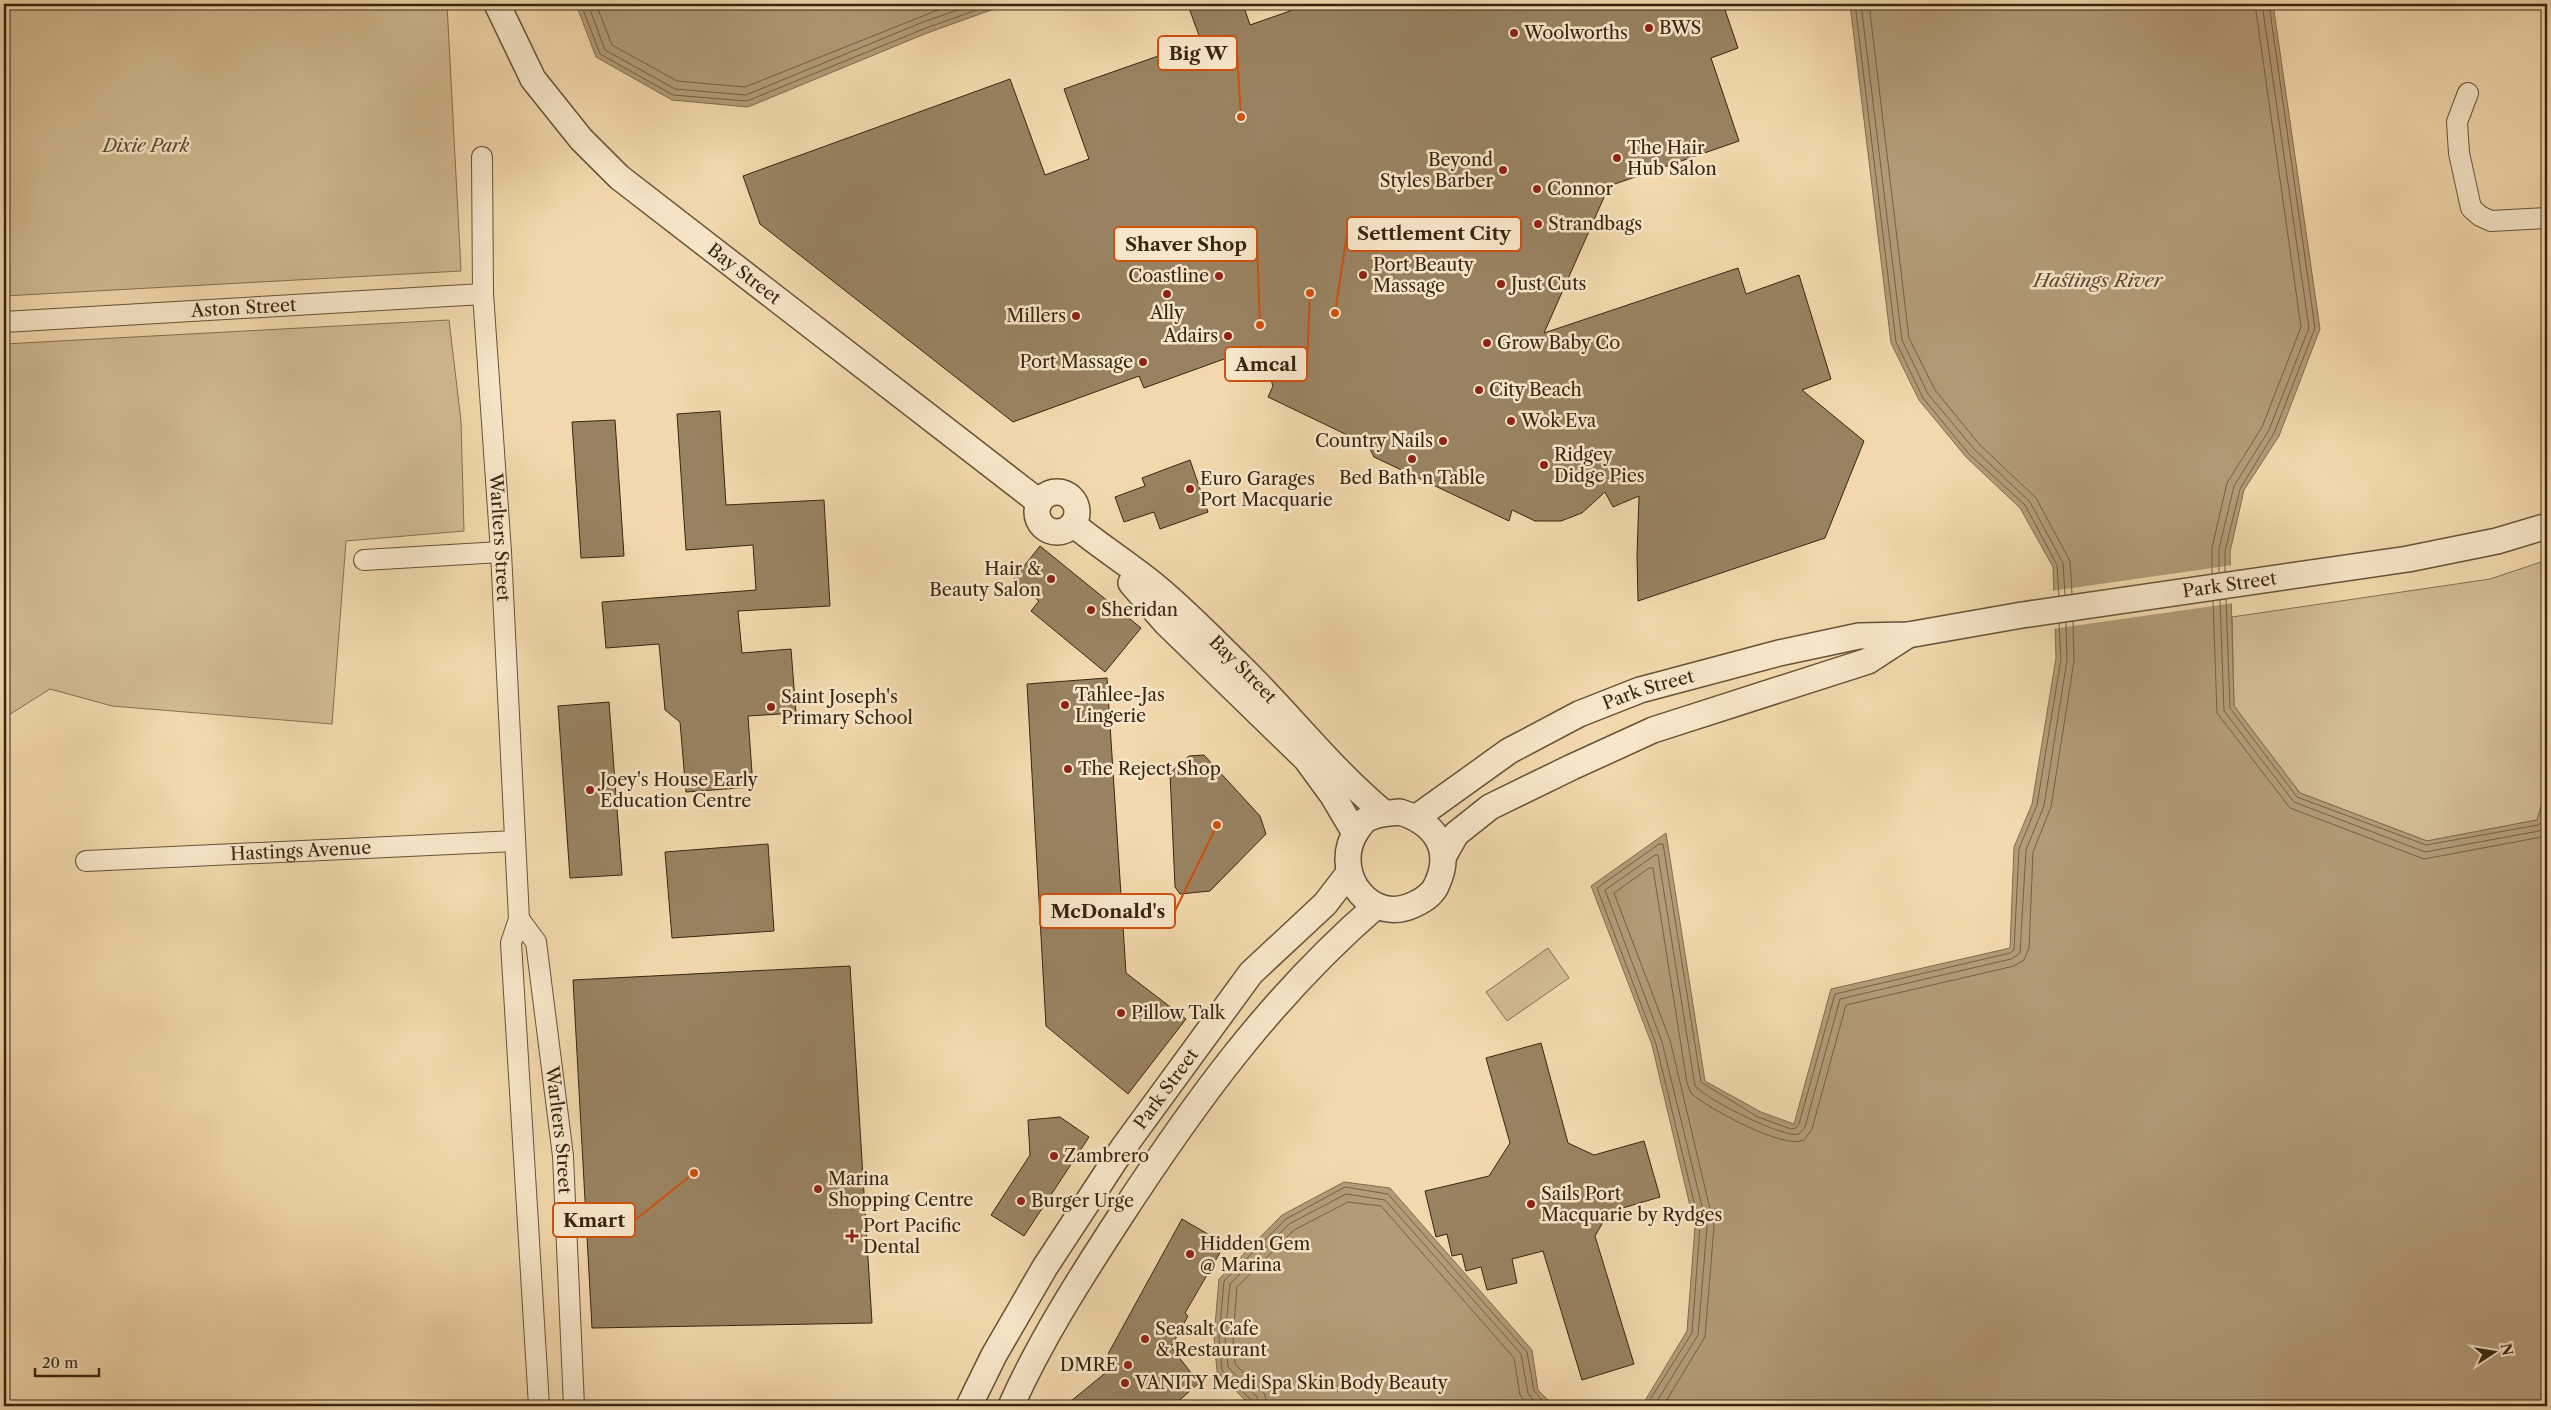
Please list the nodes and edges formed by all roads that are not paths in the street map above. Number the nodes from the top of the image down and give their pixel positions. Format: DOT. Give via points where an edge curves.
graph roads {
  1 [pos="497,4"];
  2 [pos="2468,93"];
  3 [pos="482,157"];
  4 [pos="2547,218"];
  5 [pos="483,294"];
  6 [pos="4,322"];
  7 [pos="2547,526"];
  8 [pos="1082,531"];
  9 [pos="501,552"];
  10 [pos="364,560"];
  11 [pos="1908,635"];
  12 [pos="1384,813"];
  13 [pos="1417,817"];
  14 [pos="1355,833"];
  15 [pos="514,841"];
  16 [pos="1443,857"];
  17 [pos="86,861"];
  18 [pos="1349,873"];
  19 [pos="1376,906"];
  20 [pos="519,918"];
  21 [pos="539,1406"];
  22 [pos="574,1406"];
  23 [pos="969,1406"];
  24 [pos="1010,1406"];
  1 -- 8 [label="street, Bay Street" via="533,79 581,139 619,177 1039,502 1036,513 1050,532"];
  2 -- 4 [label="street" via="2457,122 2459,153 2471,208 2491,221"];
  3 -- 5 [label="street, Warlters Street"];
  5 -- 6 [label="street, Aston Street"];
  5 -- 9 [label="street, Warlters Street"];
  7 -- 11 [label="street, Park Street" via="2497,541 2408,559 2022,615"];
  8 -- 12 [label="street, Bay Street" via="1150,582 1188,617 1291,719 1342,776"];
  8 -- 14 [label="street, Bay Street" via="1166,623 1306,759 1334,796"];
  9 -- 10 [label="street"];
  9 -- 15 [label="street, Warlters Street"];
  11 -- 13 [label="street, Park Street" via="1859,636 1640,690 1579,714 1509,751"];
  11 -- 16 [label="street, Park Street" via="1868,661 1662,727 1572,767 1490,807 1456,834"];
  12 -- 13 [label="street" via="1400,812"];
  12 -- 14 [label="street" via="1366,819"];
  13 -- 16 [label="street" via="1440,841"];
  14 -- 18 [label="street" via="1348,848"];
  15 -- 17 [label="street, Hastings Avenue"];
  15 -- 20 [label="street, Warlters Street"];
  16 -- 19 [label="street" via="1442,874 1436,888 1424,900 1409,908 1392,910"];
  18 -- 19 [label="street" via="1361,895"];
  18 -- 23 [label="street, Park Street" via="1326,904 1251,972 1123,1148 1045,1268 994,1355"];
  19 -- 24 [label="street, Park Street" via="1304,972 1213,1082 1152,1167 1077,1283"];
  20 -- 21 [label="street, Warlters Street" via="511,943"];
  20 -- 22 [label="street, Warlters Street" via="536,942 563,1156"];
}
